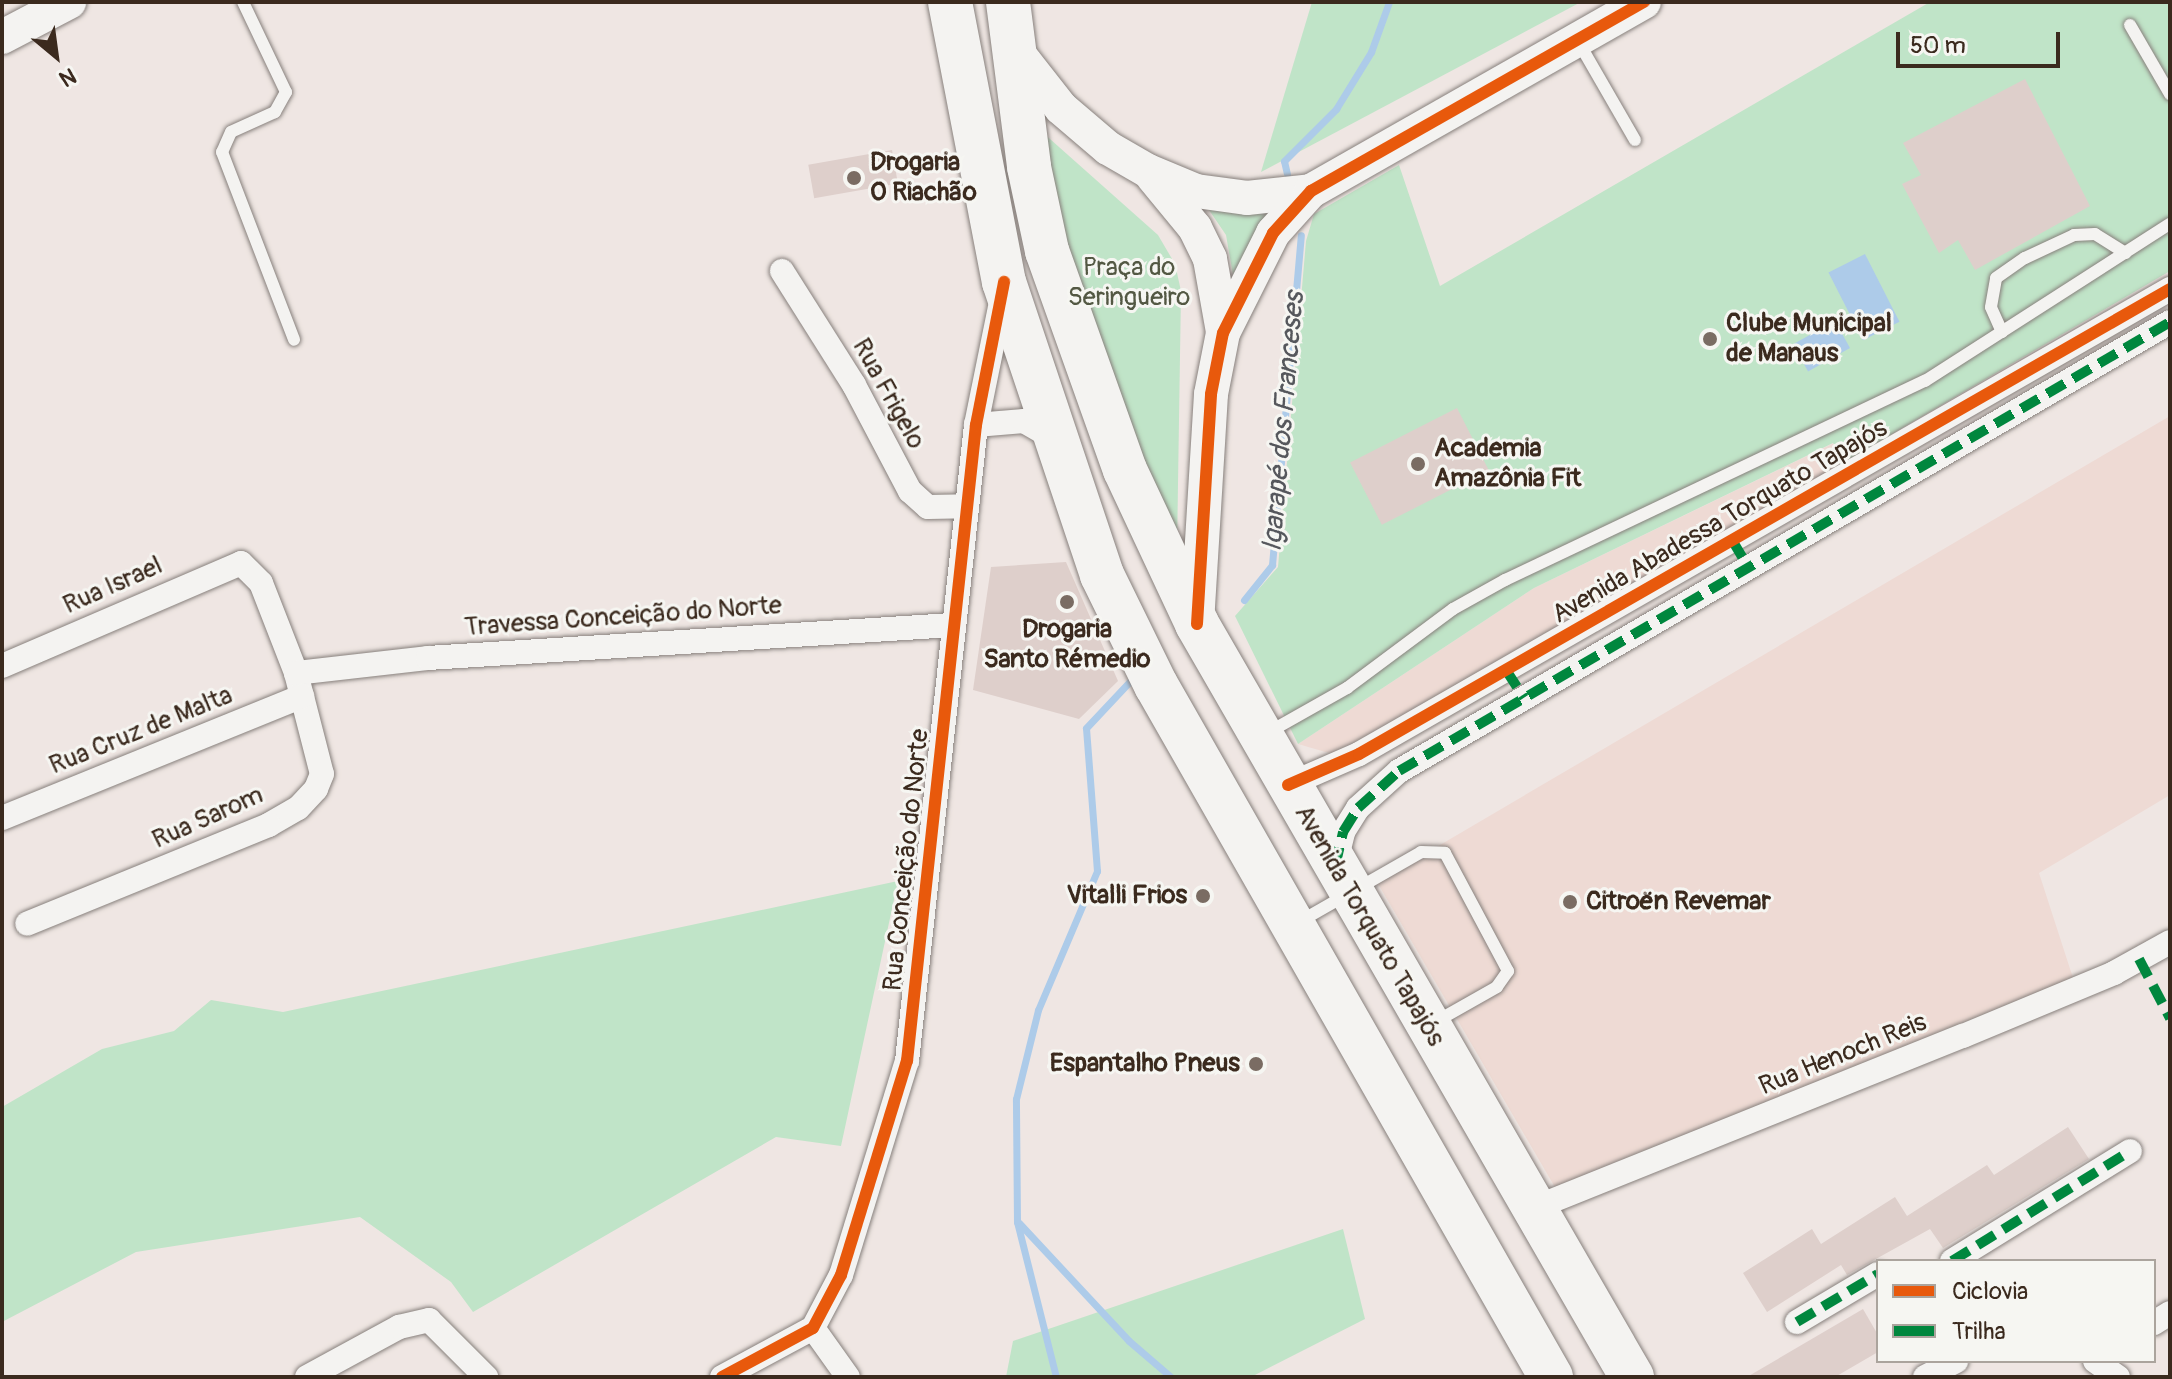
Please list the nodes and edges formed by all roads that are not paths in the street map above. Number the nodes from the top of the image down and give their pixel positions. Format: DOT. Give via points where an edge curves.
graph roads {
  1 [pos="69,2"];
  2 [pos="243,2"];
  3 [pos="950,2"];
  4 [pos="1008,2"];
  5 [pos="1644,2"];
  6 [pos="31,7"];
  7 [pos="2,15"];
  8 [pos="2130,25"];
  9 [pos="2,37"];
  10 [pos="1577,40"];
  11 [pos="1014,48"];
  12 [pos="2170,94"];
  13 [pos="1635,140"];
  14 [pos="1148,171"];
  15 [pos="1311,191"];
  16 [pos="2170,224"];
  17 [pos="2125,253"];
  18 [pos="782,271"];
  19 [pos="1004,282"];
  20 [pos="2170,289"];
  21 [pos="2170,322"];
  22 [pos="2002,332"];
  23 [pos="1223,333"];
  24 [pos="294,340"];
  25 [pos="1964,407"];
  26 [pos="976,425"];
  27 [pos="1979,433"];
  28 [pos="1053,438"];
  29 [pos="967,506"];
  30 [pos="1732,540"];
  31 [pos="248,566"];
  32 [pos="1749,568"];
  33 [pos="1197,624"];
  34 [pos="953,625"];
  35 [pos="3,662"];
  36 [pos="1506,670"];
  37 [pos="299,684"];
  38 [pos="1524,698"];
  39 [pos="1262,736"];
  40 [pos="1288,785"];
  41 [pos="2,818"];
  42 [pos="1342,880"];
  43 [pos="27,924"];
  44 [pos="1294,926"];
  45 [pos="2170,942"];
  46 [pos="1427,1027"];
  47 [pos="2130,1151"];
  48 [pos="1532,1209"];
  49 [pos="1955,1259"];
  50 [pos="1876,1275"];
  51 [pos="1797,1322"];
  52 [pos="813,1328"];
  53 [pos="1949,1363"];
  54 [pos="2098,1363"];
  55 [pos="307,1377"];
  56 [pos="486,1377"];
  57 [pos="722,1377"];
  58 [pos="848,1377"];
  59 [pos="1551,1377"];
  60 [pos="1632,1377"];
  61 [pos="1925,1377"];
  62 [pos="2118,1377"];
  1 -- 6 [label="street"];
  2 -- 24 [label="lane" via="286,92 275,112 231,132 222,152"];
  3 -- 19 [label="highway"];
  4 -- 11 [label="highway, Avenida Torquato Tapajós"];
  5 -- 10 [label="street"];
  6 -- 7 [label="street"];
  6 -- 9 [label="street"];
  8 -- 12 [label="lane"];
  10 -- 13 [label="lane"];
  10 -- 15 [label="street"];
  11 -- 14 [label="street" via="1061,108 1108,148"];
  11 -- 33 [label="highway, Avenida Torquato Tapajós" via="1029,167 1047,251 1125,470"];
  14 -- 15 [label="street" via="1196,191 1247,198"];
  14 -- 23 [label="street" via="1195,228 1210,259"];
  15 -- 23 [label="street" via="1273,233"];
  16 -- 17 [label="lane"];
  17 -- 22 [label="lane"];
  17 -- 22 [label="lane" via="2095,234 2074,235 2025,258 1996,278 1991,307"];
  18 -- 29 [label="street, Rua Frigelo" via="854,385 910,491 928,507"];
  19 -- 26 [label="street, Rua Conceição do Norte"];
  19 -- 28 [label="highway"];
  20 -- 25 [label="street, Avenida Abadessa Torquato Tapajós"];
  21 -- 27 [label="street, Avenida Abadessa Torquato Tapajós"];
  22 -- 39 [label="lane" via="1925,381 1505,580 1453,609 1347,688"];
  23 -- 33 [label="street" via="1211,394"];
  25 -- 27 [label="street"];
  25 -- 30 [label="street, Avenida Abadessa Torquato Tapajós"];
  26 -- 28 [label="street" via="1024,421"];
  26 -- 29 [label="street, Rua Conceição do Norte"];
  27 -- 32 [label="street, Avenida Abadessa Torquato Tapajós"];
  28 -- 44 [label="highway" via="1102,575 1156,685"];
  29 -- 34 [label="street, Rua Conceição do Norte"];
  30 -- 32 [label="street, Avenida Abadessa Torquato Tapajós"];
  30 -- 36 [label="street, Avenida Abadessa Torquato Tapajós"];
  31 -- 35 [label="street, Rua Israel" via="228,567"];
  31 -- 37 [label="street, Rua Sarom" via="261,583"];
  32 -- 38 [label="street, Avenida Abadessa Torquato Tapajós"];
  33 -- 39 [label="highway, Avenida Torquato Tapajós"];
  34 -- 37 [label="street, Travessa Conceição do Norte" via="428,658"];
  34 -- 52 [label="street, Rua Conceição do Norte" via="907,1061 841,1275"];
  36 -- 38 [label="street"];
  36 -- 40 [label="street, Avenida Abadessa Torquato Tapajós" via="1359,754"];
  37 -- 41 [label="street, Rua Cruz de Malta"];
  37 -- 43 [label="street, Rua Sarom" via="322,774 298,808 269,825"];
  38 -- 42 [label="street, Avenida Abadessa Torquato Tapajós" via="1377,787 1343,832"];
  39 -- 40 [label="highway, Avenida Torquato Tapajós"];
  40 -- 42 [label="highway, Avenida Torquato Tapajós"];
  42 -- 44 [label="lane"];
  42 -- 46 [label="highway, Avenida Torquato Tapajós"];
  42 -- 46 [label="lane" via="1421,852 1445,853 1452,860 1508,971 1497,987"];
  44 -- 59 [label="highway"];
  45 -- 48 [label="street, Rua Henoch Reis" via="2114,973 1991,1025"];
  46 -- 48 [label="highway, Avenida Torquato Tapajós"];
  47 -- 49 [label="street"];
  48 -- 60 [label="highway, Avenida Torquato Tapajós"];
  50 -- 51 [label="street"];
  52 -- 57 [label="street"];
  52 -- 58 [label="street"];
  53 -- 61 [label="street"];
  54 -- 62 [label="street"];
  55 -- 56 [label="street" via="399,1327 429,1320"];
}
